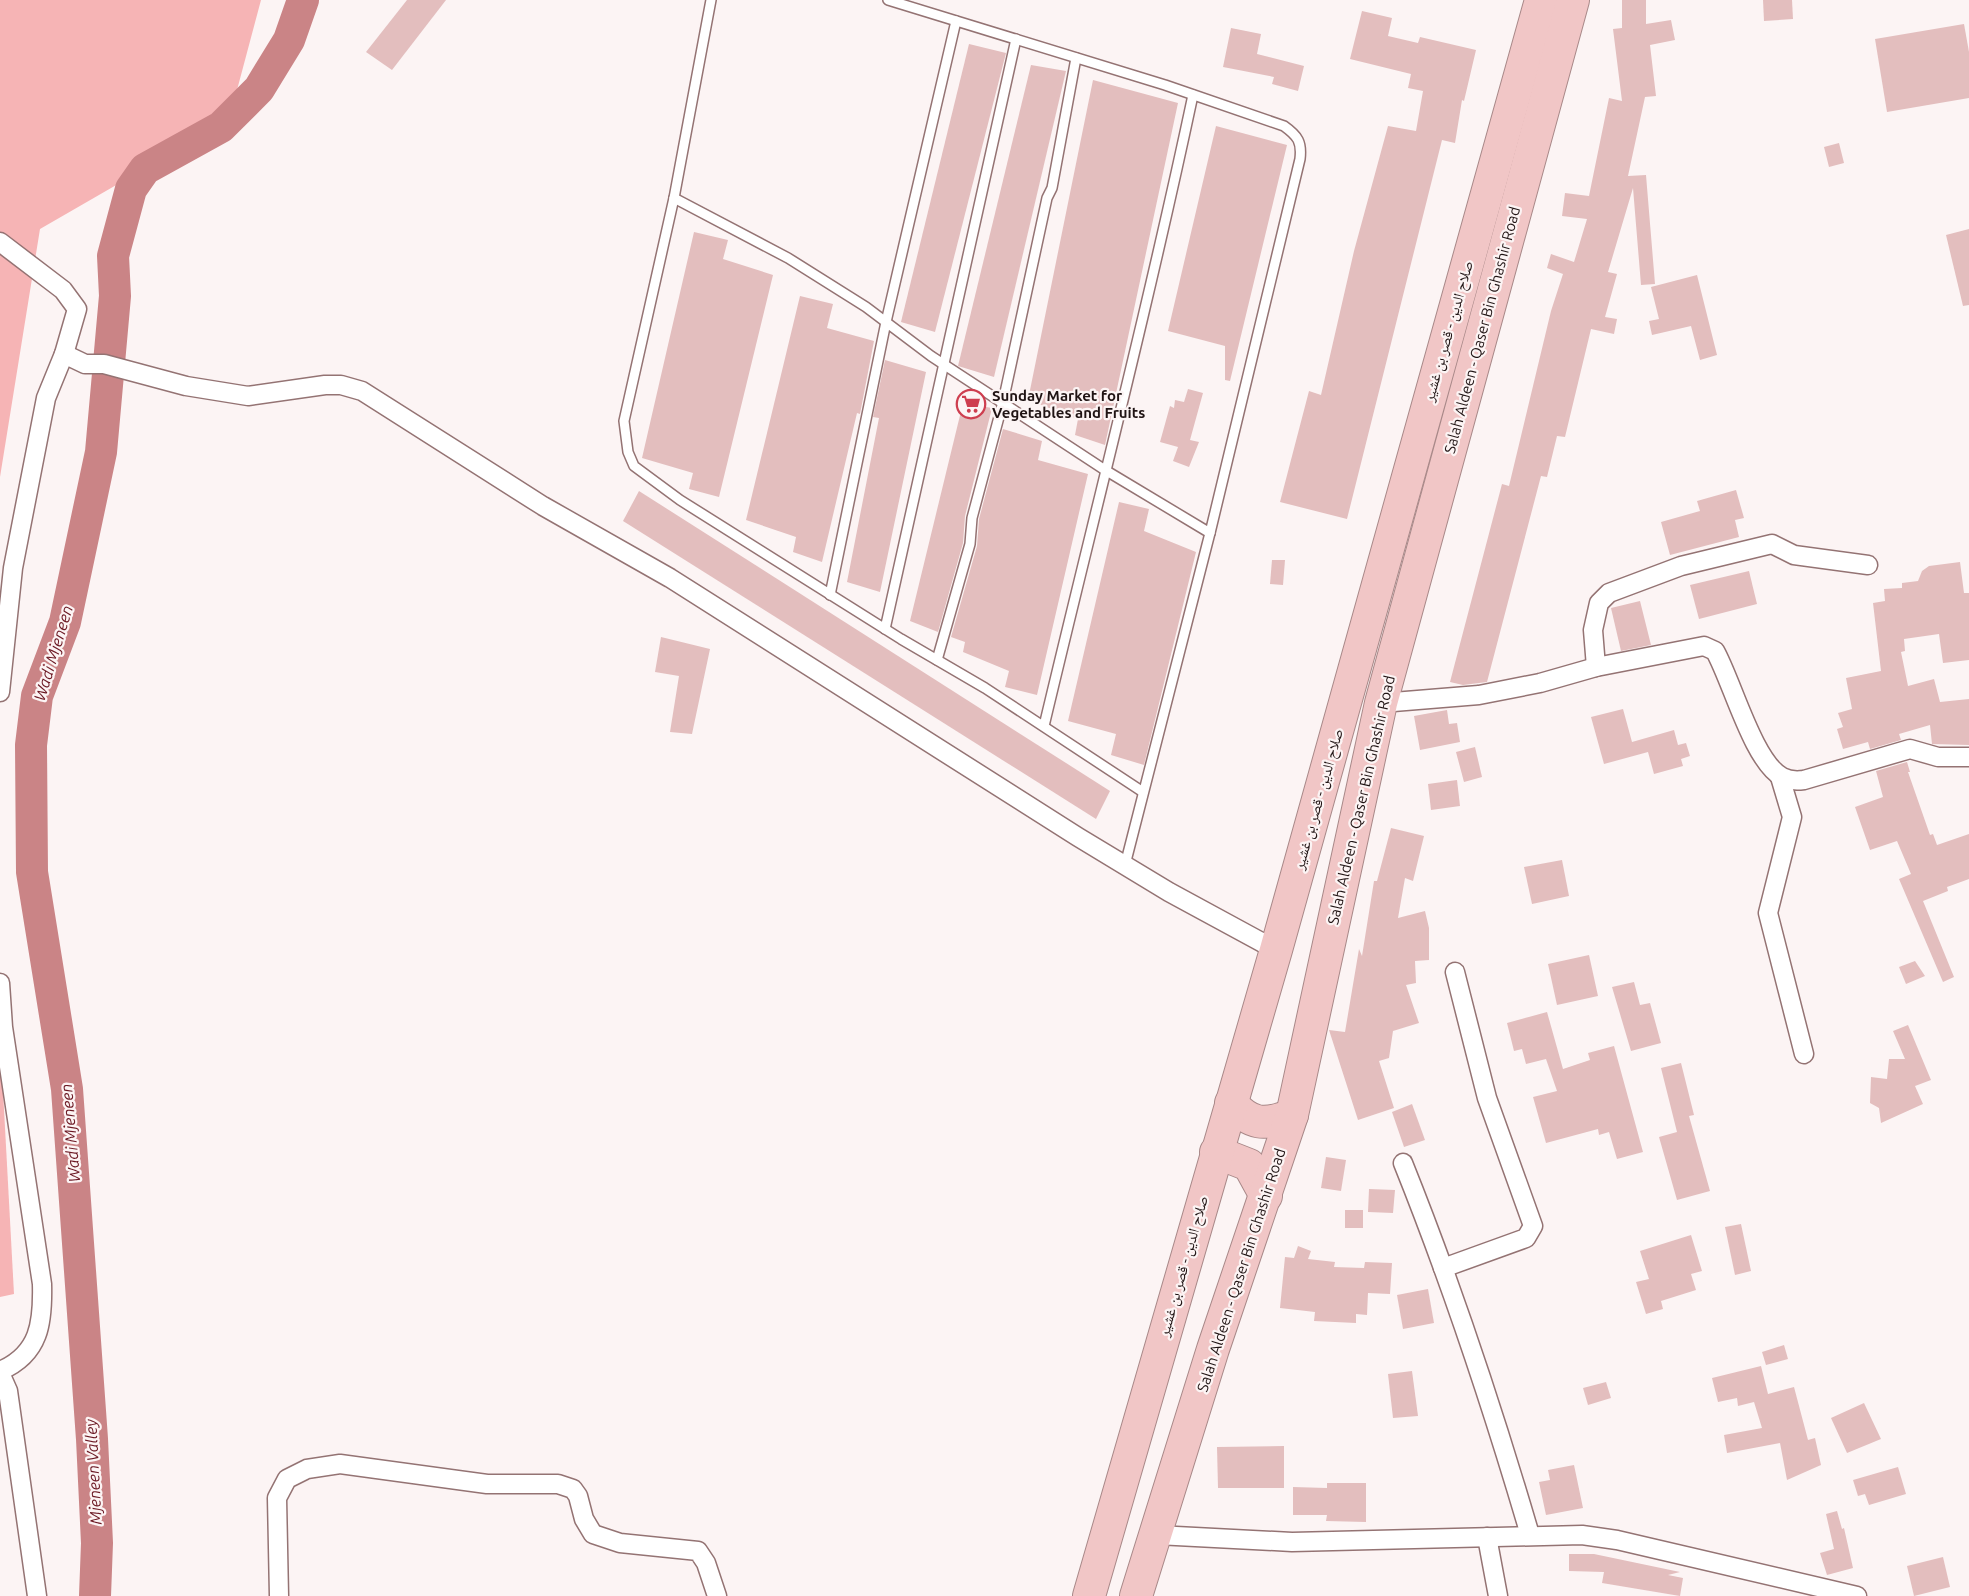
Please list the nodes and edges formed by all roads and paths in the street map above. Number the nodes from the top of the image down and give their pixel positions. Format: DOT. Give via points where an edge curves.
graph roads {
  1 [pos="711,0"];
  2 [pos="888,0"];
  3 [pos="1541,0"];
  4 [pos="1573,0"];
  5 [pos="956,21"];
  6 [pos="1016,39"];
  7 [pos="1076,58"];
  8 [pos="1193,95"];
  9 [pos="674,198"];
  10 [pos="0,242"];
  11 [pos="886,322"];
  12 [pos="64,354"];
  13 [pos="944,364"];
  14 [pos="1003,402"];
  15 [pos="1105,470"];
  16 [pos="1210,533"];
  17 [pos="1868,565"];
  18 [pos="830,595"];
  19 [pos="885,629"];
  20 [pos="937,660"];
  21 [pos="1596,667"];
  22 [pos="0,692"];
  23 [pos="1381,703"];
  24 [pos="1044,726"];
  25 [pos="1969,757"];
  26 [pos="1780,777"];
  27 [pos="1143,792"];
  28 [pos="1125,865"];
  29 [pos="1276,950"];
  30 [pos="1455,972"];
  31 [pos="0,983"];
  32 [pos="1804,1054"];
  33 [pos="1231,1103"];
  34 [pos="1292,1115"];
  35 [pos="1216,1152"];
  36 [pos="1403,1163"];
  37 [pos="1266,1196"];
  38 [pos="1443,1268"];
  39 [pos="0,1372"];
  40 [pos="8,1441"];
  41 [pos="1157,1535"];
  42 [pos="1530,1535"];
  43 [pos="1488,1537"];
  44 [pos="37,1596"];
  45 [pos="279,1596"];
  46 [pos="717,1596"];
  47 [pos="1089,1596"];
  48 [pos="1136,1596"];
  49 [pos="1498,1596"];
  50 [pos="1857,1596"];
  1 -- 9 [label="lane"];
  2 -- 5 [label="lane"];
  3 -- 29 [label="highway, صلاح الدين - قصر بن غشير"];
  4 -- 23 [label="highway, Salah Aldeen - Qaser Bin Ghashir Road"];
  5 -- 6 [label="lane"];
  5 -- 11 [label="lane"];
  6 -- 7 [label="lane"];
  6 -- 13 [label="lane"];
  7 -- 8 [label="lane"];
  7 -- 14 [label="lane" via="1052,188"];
  8 -- 15 [label="lane" via="1152,288"];
  8 -- 16 [label="lane" via="1284,126 1302,145"];
  9 -- 11 [label="lane" via="788,258"];
  9 -- 18 [label="lane" via="624,421 628,452 634,466 680,500"];
  10 -- 12 [label="street" via="73,301 77,309"];
  11 -- 13 [label="lane"];
  11 -- 18 [label="lane"];
  12 -- 22 [label="street" via="46,398 13,568"];
  12 -- 28 [label="street" via="84,364 104,363 186,386 248,396 341,385 362,391 543,506 670,578"];
  13 -- 14 [label="lane"];
  13 -- 19 [label="lane"];
  14 -- 15 [label="lane"];
  14 -- 20 [label="lane" via="972,518 970,544"];
  15 -- 16 [label="lane"];
  15 -- 24 [label="lane"];
  16 -- 27 [label="lane"];
  17 -- 21 [label="street" via="1794,555 1772,544 1670,570 1609,593 1599,603 1593,630"];
  18 -- 19 [label="lane"];
  19 -- 20 [label="lane"];
  20 -- 24 [label="lane"];
  21 -- 23 [label="street" via="1479,695"];
  21 -- 26 [label="street" via="1694,646 1711,648 1758,748"];
  23 -- 34 [label="highway, Salah Aldeen - Qaser Bin Ghashir Road"];
  24 -- 27 [label="lane"];
  25 -- 26 [label="street" via="1938,757 1910,749 1804,780"];
  26 -- 32 [label="street" via="1792,817 1768,913"];
  27 -- 28 [label="lane"];
  28 -- 29 [label="street"];
  29 -- 33 [label="highway, صلاح الدين - قصر بن غشير"];
  30 -- 38 [label="street" via="1487,1098 1533,1226 1526,1238"];
  31 -- 39 [label="street" via="3,1027 42,1284 43,1320 25,1354"];
  33 -- 34 [label="highway" via="1251,1120 1271,1122"];
  33 -- 35 [label="highway, صلاح الدين - قصر بن غشير"];
  34 -- 37 [label="highway, Salah Aldeen - Qaser Bin Ghashir Road"];
  35 -- 37 [label="highway" via="1249,1165"];
  35 -- 47 [label="highway, صلاح الدين - قصر بن غشير"];
  36 -- 38 [label="street"];
  37 -- 41 [label="highway, Salah Aldeen - Qaser Bin Ghashir Road"];
  38 -- 42 [label="street"];
  39 -- 40 [label="street" via="8,1391"];
  40 -- 44 [label="street"];
  41 -- 43 [label="street" via="1292,1542"];
  41 -- 48 [label="highway, Salah Aldeen - Qaser Bin Ghashir Road"];
  42 -- 43 [label="street"];
  42 -- 50 [label="street" via="1617,1540"];
  43 -- 49 [label="street"];
  45 -- 46 [label="street" via="277,1498 287,1479 307,1469 340,1464 488,1484 558,1484 573,1489 593,1534 620,1543 698,1551"];
}
